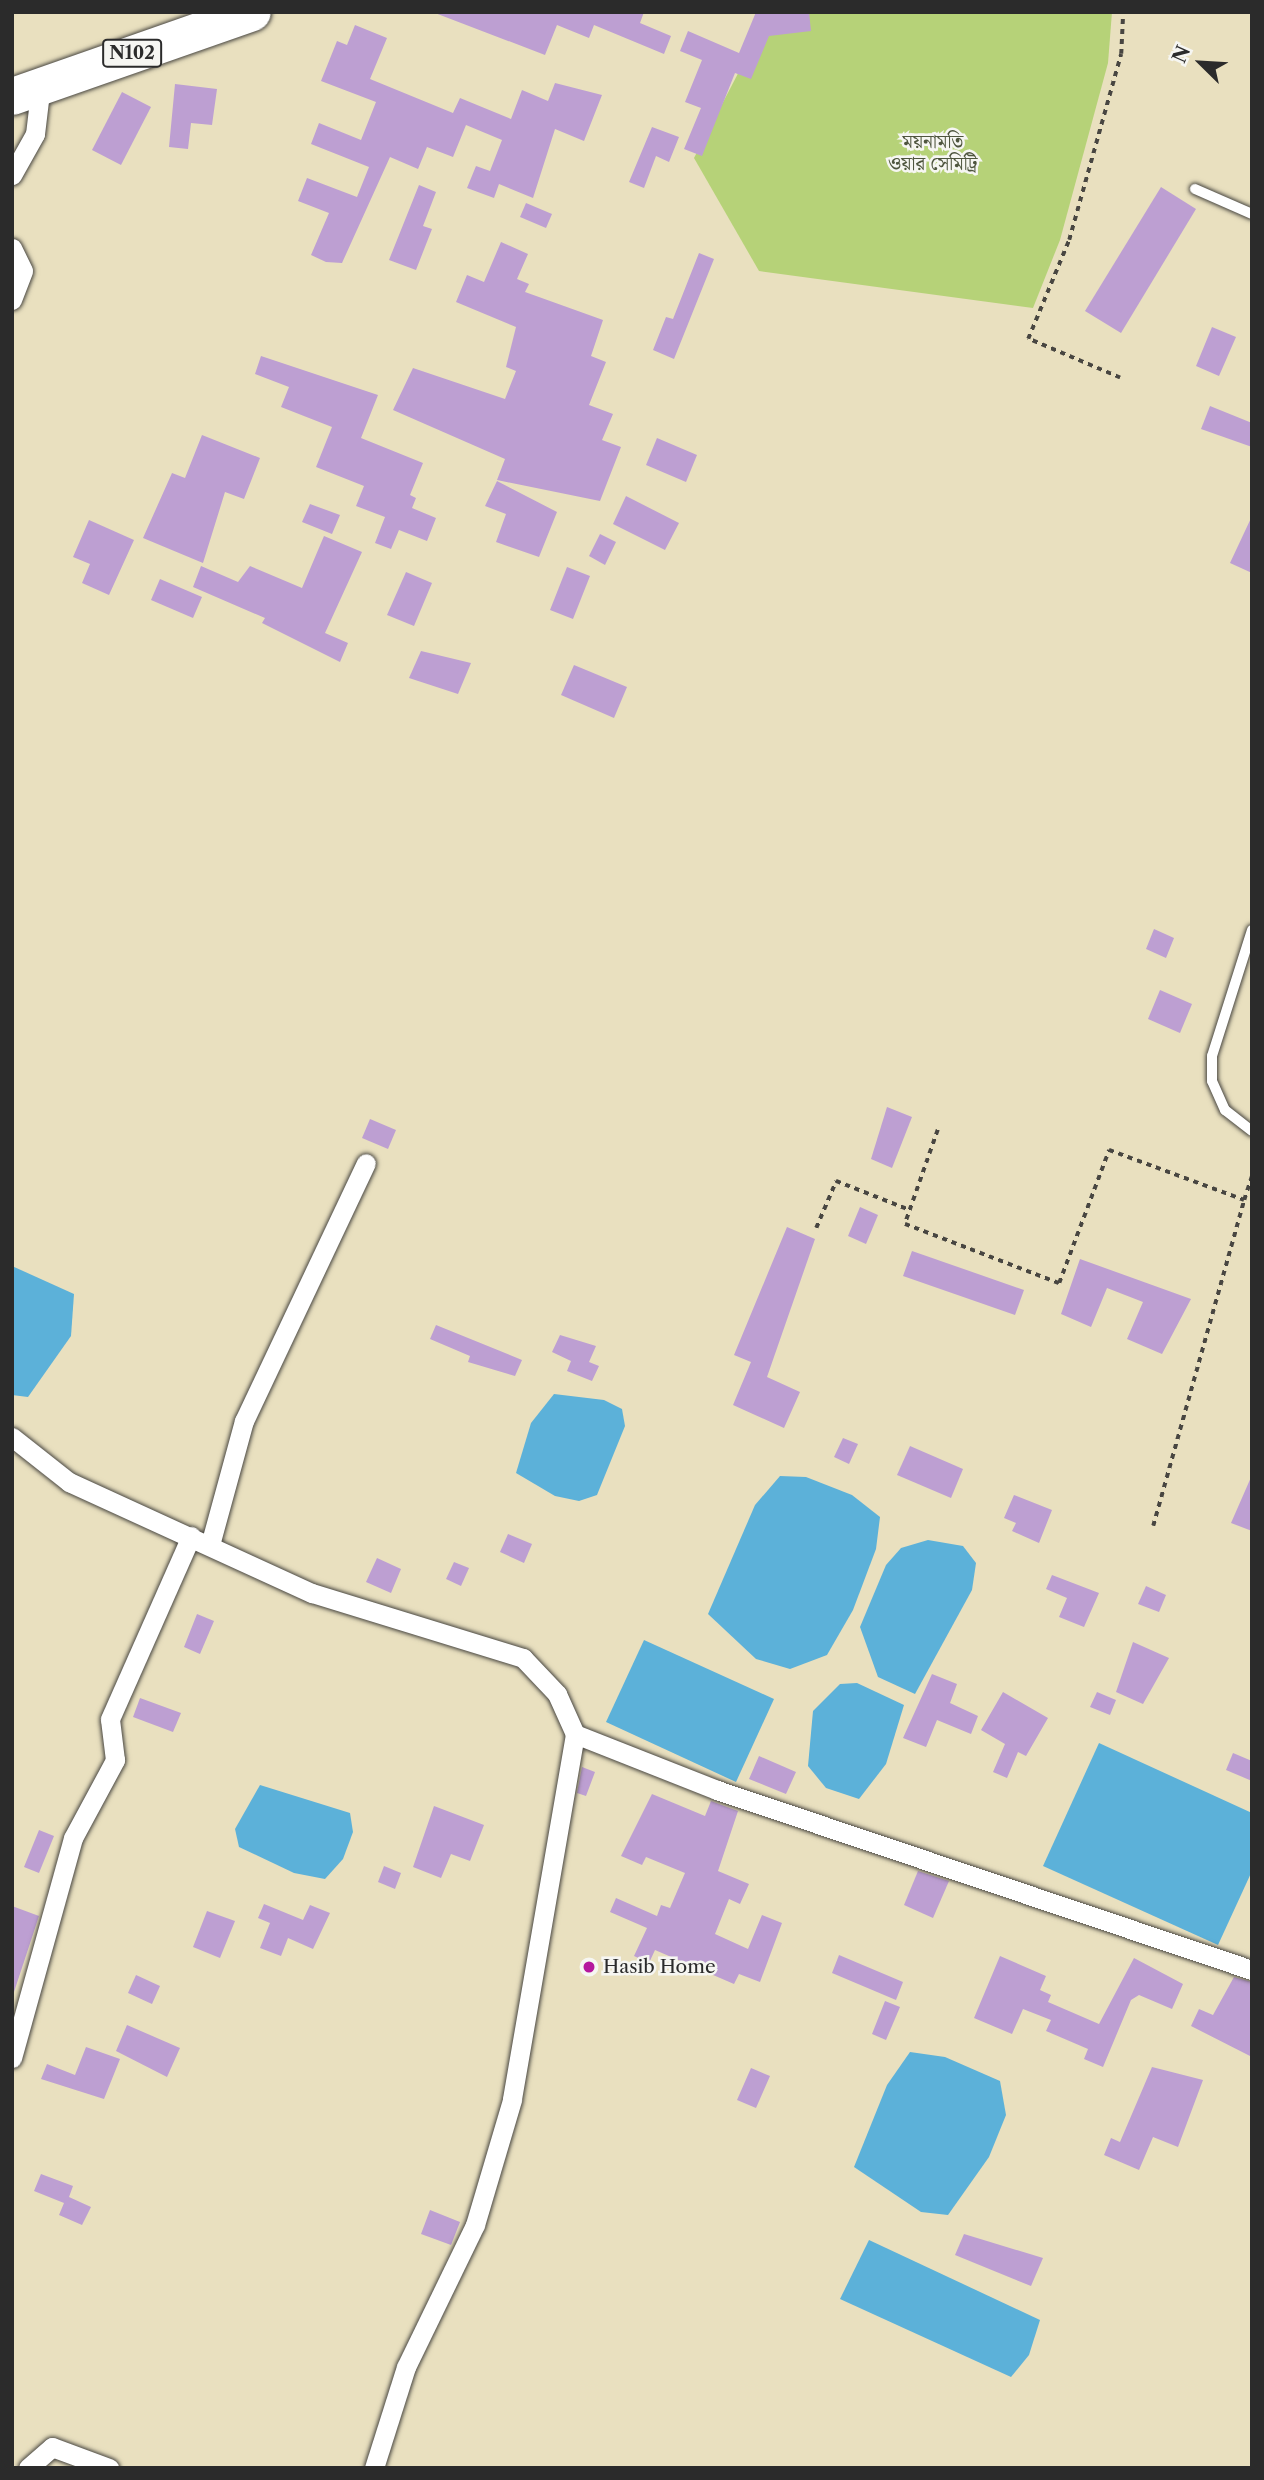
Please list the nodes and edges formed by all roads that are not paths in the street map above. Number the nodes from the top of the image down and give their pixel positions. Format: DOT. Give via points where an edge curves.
graph roads {
  1 [pos="252,12"];
  2 [pos="27,90"];
  3 [pos="12,175"];
  4 [pos="1195,189"];
  5 [pos="1252,214"];
  6 [pos="12,248"];
  7 [pos="12,300"];
  8 [pos="1252,930"];
  9 [pos="1252,1131"];
  10 [pos="366,1163"];
  11 [pos="12,1437"];
  12 [pos="191,1536"];
  13 [pos="210,1545"];
  14 [pos="575,1734"];
  15 [pos="1252,1970"];
  16 [pos="12,2058"];
  17 [pos="28,2468"];
  18 [pos="109,2468"];
  19 [pos="374,2468"];
  1 -- 2 [label="highway, N102"];
  2 -- 3 [label="street" via="35,134"];
  4 -- 5 [label="lane"];
  6 -- 7 [label="street" via="23,271"];
  8 -- 9 [label="lane" via="1212,1056 1212,1081 1226,1110"];
  10 -- 13 [label="street" via="244,1421"];
  11 -- 12 [label="street" via="69,1482"];
  12 -- 13 [label="street"];
  12 -- 16 [label="street" via="110,1719 115,1760 73,1838"];
  13 -- 14 [label="street" via="312,1593 523,1658 557,1693"];
  14 -- 15 [label="street" via="717,1790"];
  14 -- 19 [label="street" via="512,2100 475,2225 406,2367"];
  17 -- 18 [label="street" via="52,2447"];
}
